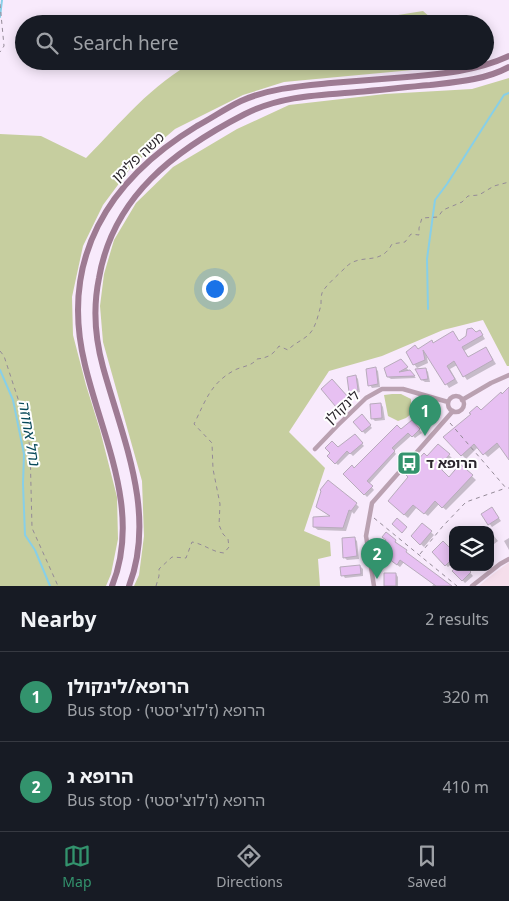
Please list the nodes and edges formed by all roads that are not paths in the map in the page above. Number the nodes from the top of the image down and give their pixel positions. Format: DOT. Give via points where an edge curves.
graph roads {
  1 [pos="509,56"];
  2 [pos="494,62"];
  3 [pos="509,67"];
  4 [pos="463,70"];
  5 [pos="509,375"];
  6 [pos="462,400"];
  7 [pos="448,402"];
  8 [pos="453,412"];
  9 [pos="315,450"];
  10 [pos="509,559"];
  11 [pos="112,586"];
  12 [pos="129,586"];
  13 [pos="374,586"];
  14 [pos="472,586"];
  1 -- 2 [label="main road, משה פלימן"];
  3 -- 12 [label="main road, משה פלימן" via="457,82 316,95 262,106 185,149 132,199 114,227 104,253 95,315 101,361 129,455 137,495 138,544"];
  4 -- 11 [label="main road, משה פלימן" via="289,87 258,95 232,106 173,141 140,169 106,209 90,246 78,310 85,364 114,464 123,521 122,543"];
  5 -- 6 [label="street"];
  6 -- 7 [label="street" via="454,397"];
  6 -- 8 [label="street" via="462,410"];
  7 -- 8 [label="street"];
  7 -- 9 [label="street, לינקולן" via="404,389 382,390 366,398"];
  8 -- 13 [label="street" via="372,504 366,536"];
  10 -- 14 [label="street"];
}
